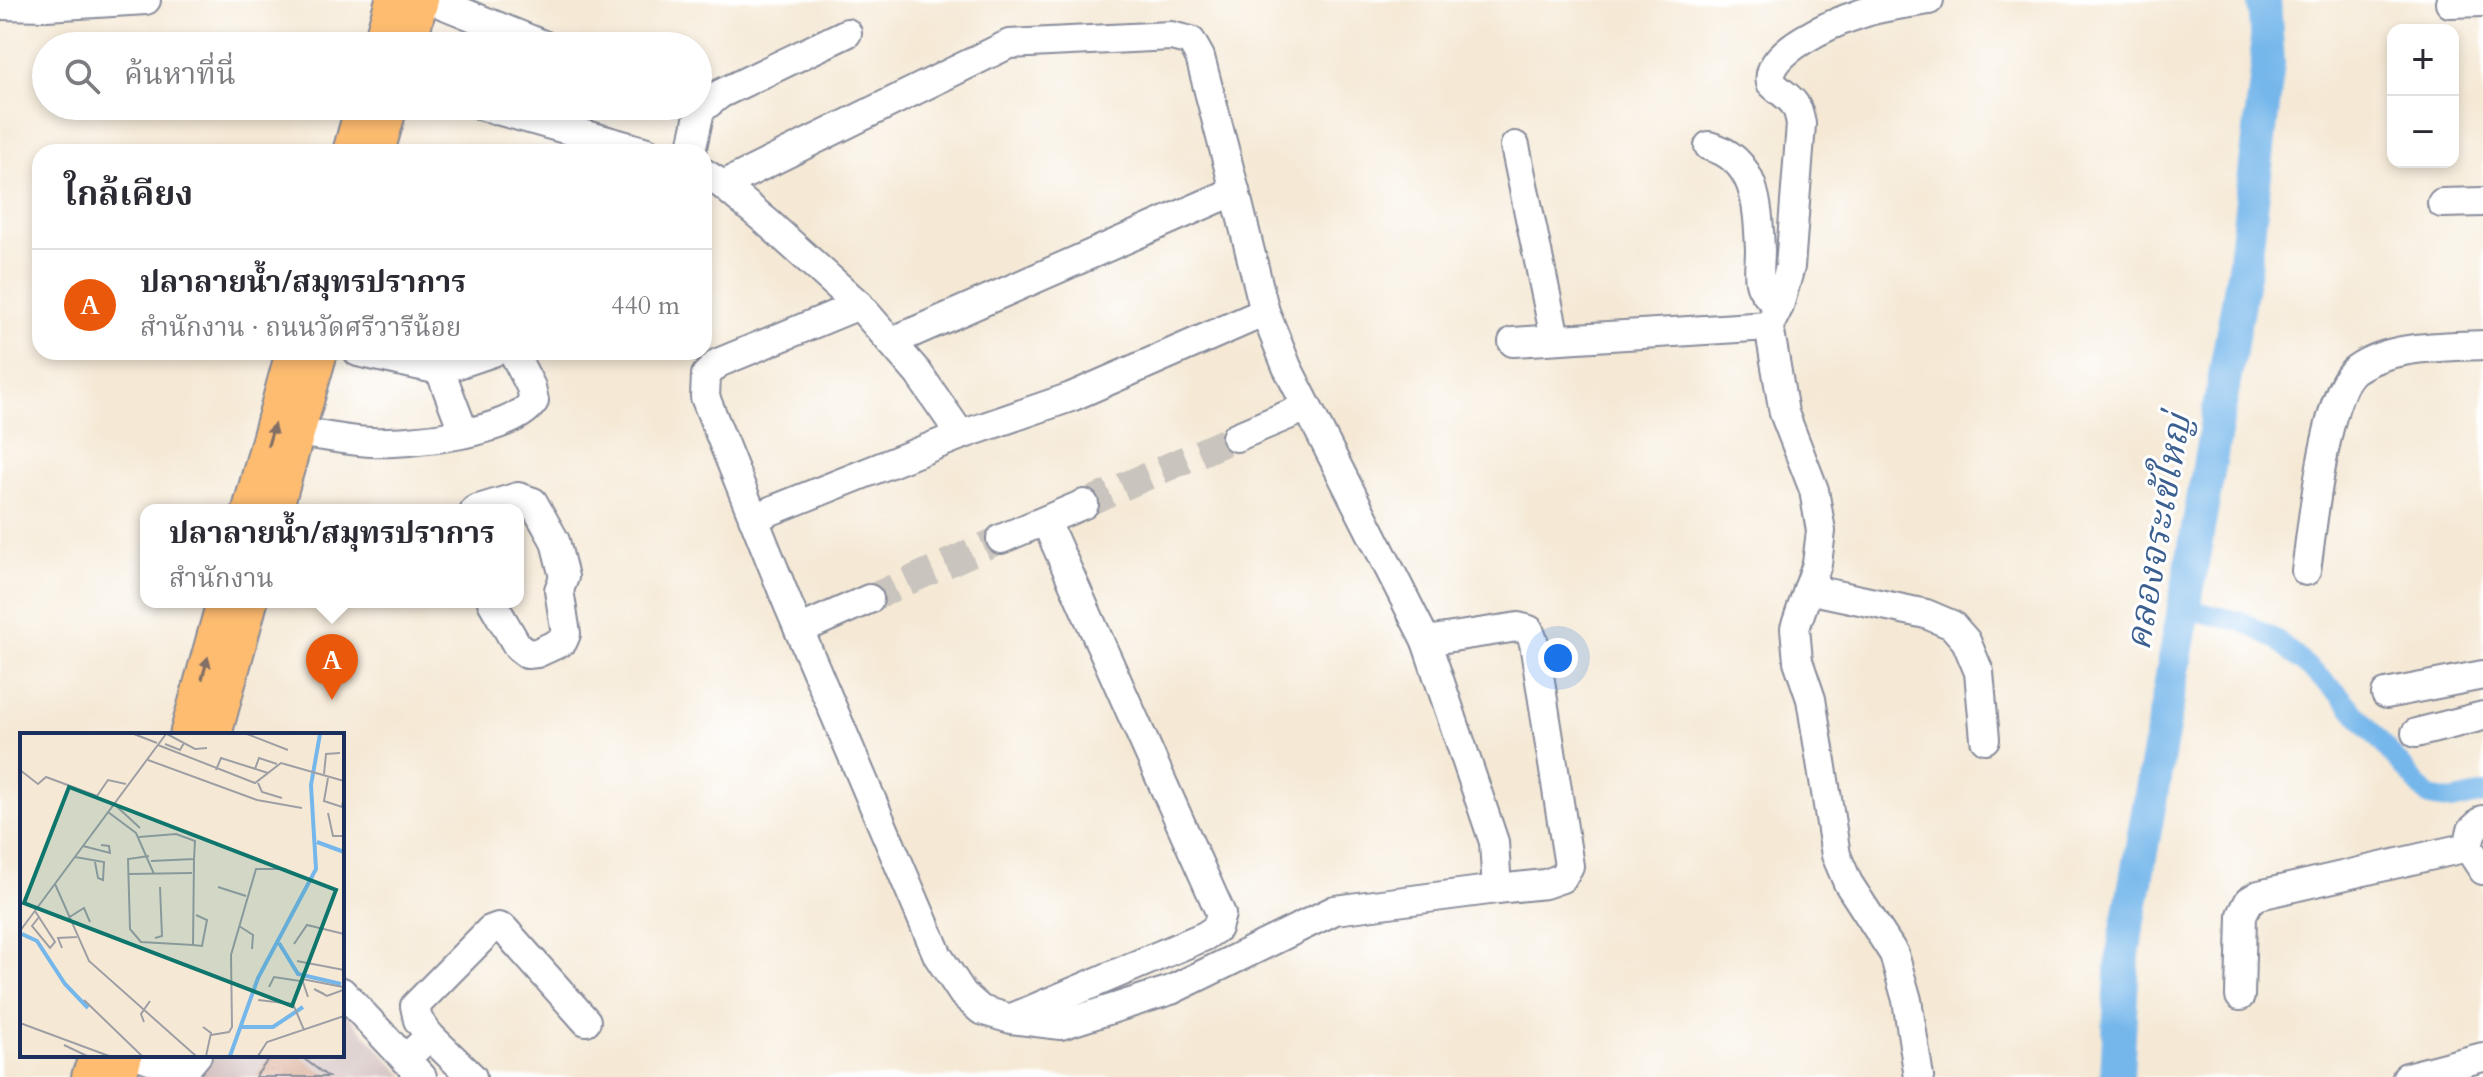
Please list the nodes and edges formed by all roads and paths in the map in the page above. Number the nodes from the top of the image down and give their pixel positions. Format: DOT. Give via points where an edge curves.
graph roads {
  1 [pos="146,0"];
  2 [pos="393,0"];
  3 [pos="421,0"];
  4 [pos="432,0"];
  5 [pos="1929,0"];
  6 [pos="2483,2"];
  7 [pos="2450,3"];
  8 [pos="0,5"];
  9 [pos="384,32"];
  10 [pos="412,32"];
  11 [pos="511,32"];
  12 [pos="847,33"];
  13 [pos="712,99"];
  14 [pos="359,120"];
  15 [pos="386,120"];
  16 [pos="533,120"];
  17 [pos="695,120"];
  18 [pos="352,144"];
  19 [pos="379,144"];
  20 [pos="618,144"];
  21 [pos="692,144"];
  22 [pos="1515,146"];
  23 [pos="1709,146"];
  24 [pos="713,179"];
  25 [pos="1235,191"];
  26 [pos="2483,202"];
  27 [pos="2442,203"];
  28 [pos="859,305"];
  29 [pos="1265,312"];
  30 [pos="1774,316"];
  31 [pos="1555,338"];
  32 [pos="891,342"];
  33 [pos="1513,342"];
  34 [pos="2483,345"];
  35 [pos="291,360"];
  36 [pos="318,360"];
  37 [pos="394,360"];
  38 [pos="469,360"];
  39 [pos="517,360"];
  40 [pos="440,370"];
  41 [pos="1307,407"];
  42 [pos="297,432"];
  43 [pos="464,433"];
  44 [pos="961,435"];
  45 [pos="1236,437"];
  46 [pos="252,504"];
  47 [pos="277,504"];
  48 [pos="491,504"];
  49 [pos="1084,504"];
  50 [pos="753,518"];
  51 [pos="1046,522"];
  52 [pos="1001,539"];
  53 [pos="2306,571"];
  54 [pos="1808,589"];
  55 [pos="869,599"];
  56 [pos="222,608"];
  57 [pos="248,608"];
  58 [pos="495,608"];
  59 [pos="799,630"];
  60 [pos="1426,641"];
  61 [pos="2483,675"];
  62 [pos="2386,694"];
  63 [pos="2483,716"];
  64 [pos="188,733"];
  65 [pos="215,733"];
  66 [pos="2416,733"];
  67 [pos="1985,739"];
  68 [pos="2483,820"];
  69 [pos="2476,858"];
  70 [pos="1497,889"];
  71 [pos="344,994"];
  72 [pos="2240,996"];
  73 [pos="1011,1019"];
  74 [pos="586,1021"];
  75 [pos="430,1036"];
  76 [pos="96,1057"];
  77 [pos="124,1057"];
  78 [pos="144,1057"];
  79 [pos="195,1057"];
  80 [pos="2483,1057"];
  81 [pos="414,1068"];
  82 [pos="89,1077"];
  83 [pos="119,1077"];
  84 [pos="472,1077"];
  85 [pos="1919,1077"];
  86 [pos="2407,1077"];
  1 -- 8 [label="street"];
  2 -- 9 [label="main road"];
  3 -- 10 [label="main road"];
  4 -- 11 [label="street"];
  5 -- 30 [label="street" via="1862,13 1825,28 1773,65 1771,83 1793,99 1801,124 1790,267"];
  6 -- 7 [label="street"];
  12 -- 13 [label="street"];
  14 -- 18 [label="main road"];
  15 -- 19 [label="main road"];
  16 -- 20 [label="street"];
  17 -- 21 [label="street"];
  22 -- 31 [label="street"];
  23 -- 30 [label="street" via="1725,150 1748,174 1760,283"];
  24 -- 25 [label="street" via="1009,44 1171,36 1191,41 1200,57"];
  24 -- 28 [label="street"];
  25 -- 29 [label="street"];
  25 -- 32 [label="street"];
  26 -- 27 [label="street"];
  28 -- 32 [label="street"];
  28 -- 50 [label="street" via="718,363 706,375 705,397"];
  29 -- 41 [label="street"];
  29 -- 44 [label="street" via="1071,397"];
  30 -- 31 [label="street"];
  30 -- 54 [label="street" via="1784,413 1814,490 1821,531"];
  31 -- 33 [label="street"];
  32 -- 44 [label="street"];
  34 -- 53 [label="street" via="2389,354 2353,371 2342,386 2328,430"];
  46 -- 35 [label="main road, one-way"];
  36 -- 42 [label="main road"];
  37 -- 40 [label="street"];
  38 -- 40 [label="street"];
  39 -- 43 [label="street" via="534,401 519,415"];
  40 -- 43 [label="street"];
  41 -- 45 [label="street"];
  41 -- 60 [label="street"];
  42 -- 43 [label="street" via="406,443"];
  42 -- 47 [label="main road"];
  44 -- 50 [label="street"];
  48 -- 58 [label="street" via="518,497 533,502 555,541 564,577 559,590 566,634 563,641 527,654"];
  49 -- 51 [label="street"];
  50 -- 59 [label="street"];
  51 -- 52 [label="street"];
  51 -- 73 [label="street" via="1221,914 1217,928 1205,936"];
  54 -- 67 [label="street" via="1926,614 1952,625 1966,641 1979,672"];
  54 -- 85 [label="street" via="1795,628 1798,661 1811,699 1836,855 1894,954"];
  55 -- 59 [label="street"];
  64 -- 56 [label="main road, one-way"];
  57 -- 65 [label="main road"];
  59 -- 73 [label="street" via="938,956 963,994 981,1010"];
  60 -- 70 [label="street" via="1494,842"];
  60 -- 70 [label="street" via="1518,627 1529,630 1534,643 1569,866 1562,878 1545,884"];
  61 -- 62 [label="street"];
  63 -- 66 [label="street"];
  68 -- 69 [label="street" via="2472,830"];
  69 -- 72 [label="street" via="2259,895 2242,915"];
  70 -- 73 [label="street" via="1335,910 1171,990 1061,1025"];
  71 -- 81 [label="street"];
  74 -- 75 [label="street" via="498,927 415,1006"];
  75 -- 81 [label="street"];
  75 -- 84 [label="street"];
  76 -- 82 [label="main road"];
  77 -- 83 [label="main road"];
  78 -- 79 [label="street" via="180,1070"];
  80 -- 86 [label="street"];
}
